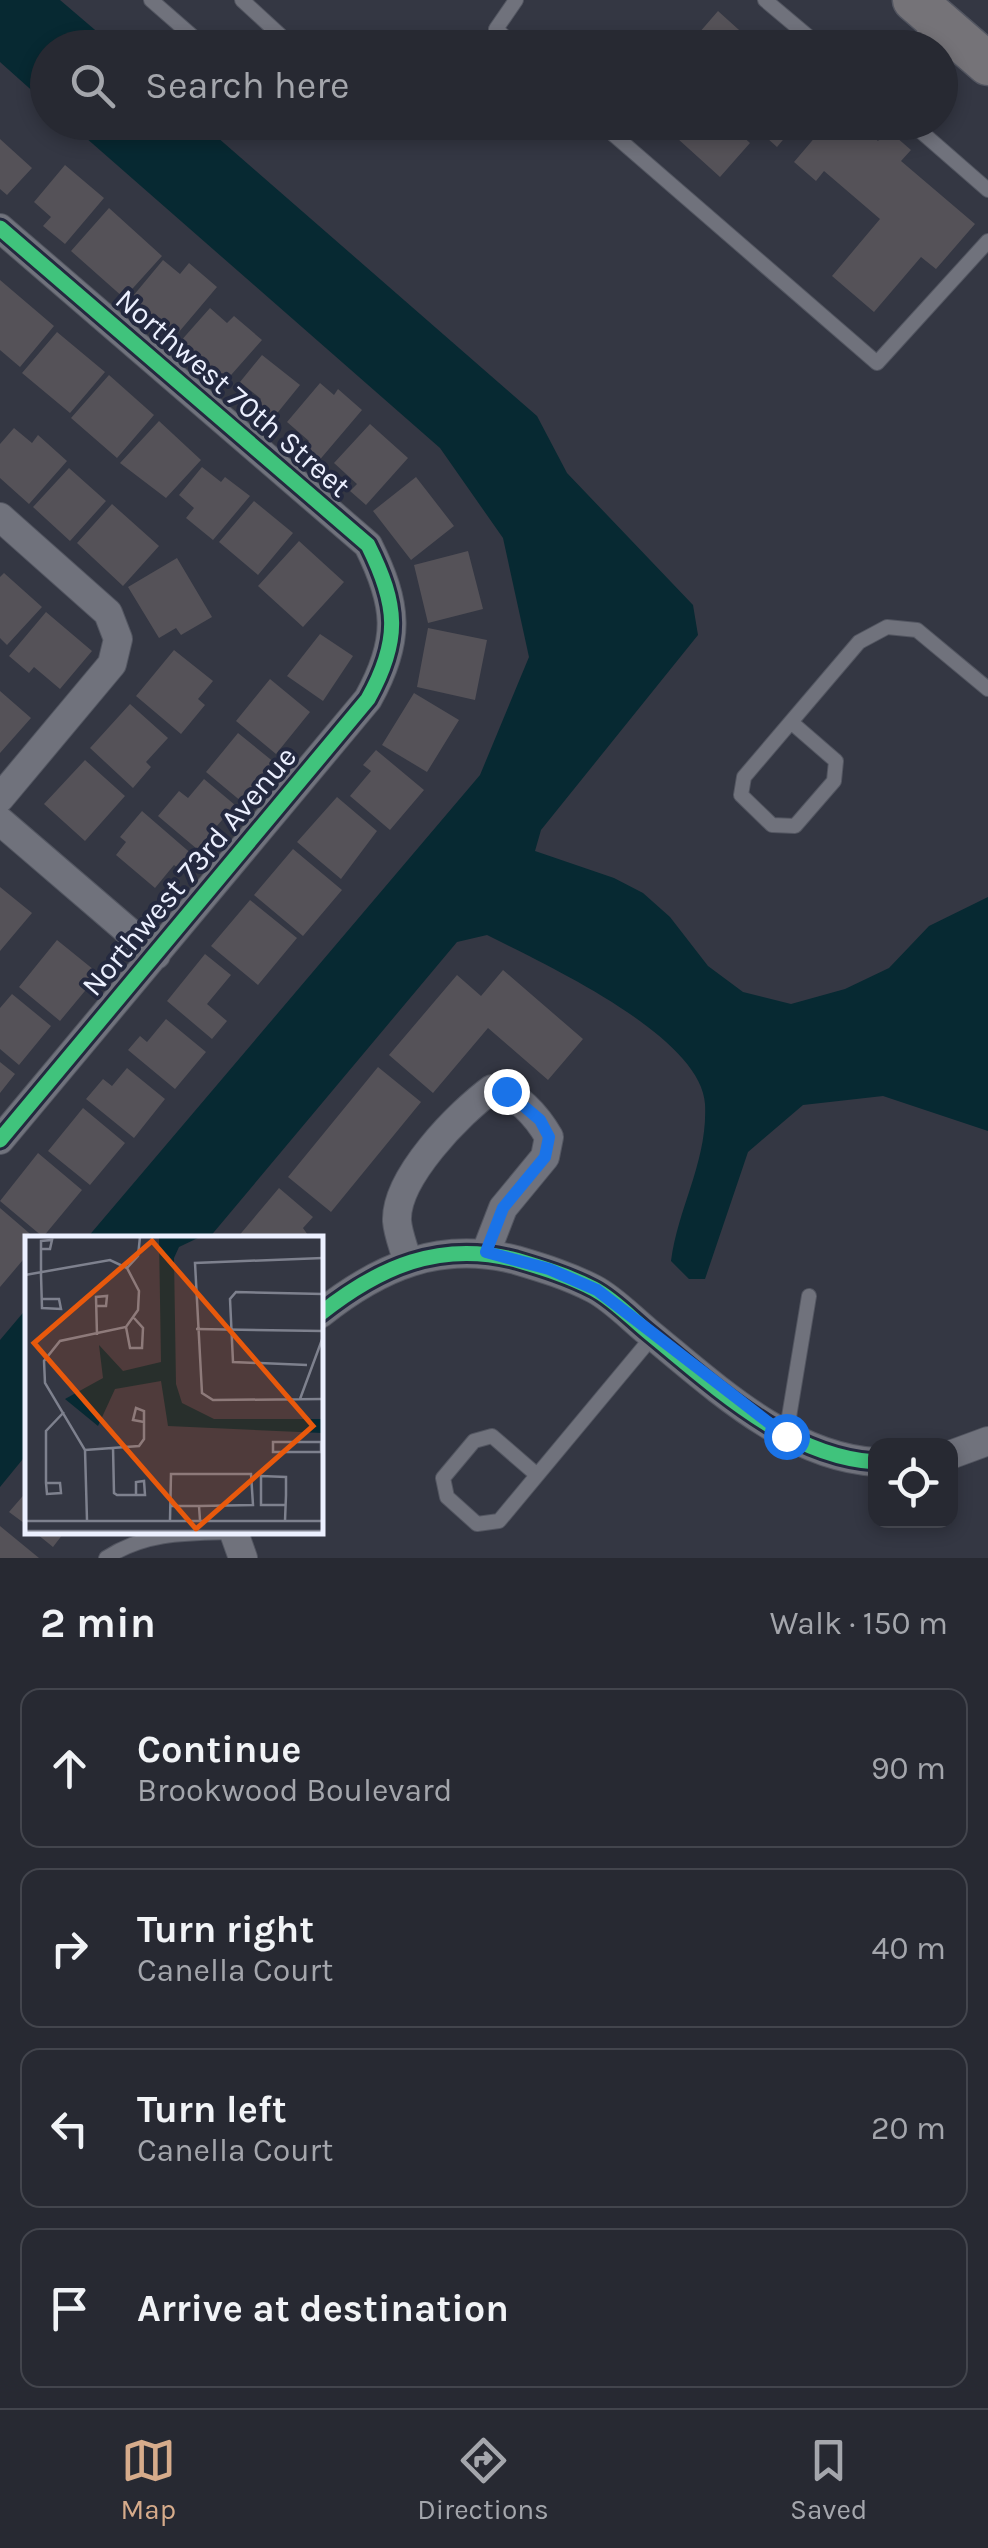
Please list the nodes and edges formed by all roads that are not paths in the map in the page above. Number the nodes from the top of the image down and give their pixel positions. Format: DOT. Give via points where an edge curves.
graph roads {
  1 [pos="151,0"];
  2 [pos="242,0"];
  3 [pos="516,0"];
  4 [pos="765,0"];
  5 [pos="185,30"];
  6 [pos="274,30"];
  7 [pos="498,30"];
  8 [pos="801,30"];
  9 [pos="958,45"];
  10 [pos="988,64"];
  11 [pos="620,140"];
  12 [pos="931,140"];
  13 [pos="988,190"];
  14 [pos="0,228"];
  15 [pos="988,241"];
  16 [pos="0,517"];
  17 [pos="393,623"];
  18 [pos="988,689"];
  19 [pos="791,722"];
  20 [pos="0,798"];
  21 [pos="0,821"];
  22 [pos="156,954"];
  23 [pos="0,1140"];
  24 [pos="486,1252"];
  25 [pos="407,1260"];
  26 [pos="809,1296"];
  27 [pos="322,1312"];
  28 [pos="654,1336"];
  29 [pos="786,1436"];
  30 [pos="988,1442"];
  31 [pos="958,1452"];
  32 [pos="868,1462"];
  33 [pos="537,1475"];
  34 [pos="189,1533"];
  35 [pos="233,1533"];
  36 [pos="106,1558"];
  37 [pos="242,1558"];
  1 -- 5 [label="lane"];
  2 -- 6 [label="lane"];
  3 -- 7 [label="lane"];
  4 -- 8 [label="lane"];
  9 -- 10 [label="main road"];
  11 -- 15 [label="lane" via="877,363"];
  12 -- 13 [label="lane"];
  14 -- 17 [label="street, Northwest 70th Street" via="368,546 388,584"];
  16 -- 20 [label="street" via="108,613 118,639 112,664"];
  17 -- 22 [label="street, Northwest 73rd Avenue" via="388,664 368,700"];
  18 -- 19 [label="lane" via="918,630 888,627 859,642"];
  19 -- 19 [label="lane" via="744,777 741,796 772,825 795,826 834,781 836,761"];
  21 -- 22 [label="street"];
  22 -- 23 [label="street, Northwest 73rd Avenue"];
  24 -- 25 [label="street"];
  24 -- 25 [label="street" via="503,1208 545,1157 549,1137 540,1120 506,1091 492,1089 470,1105 408,1179 397,1219"];
  24 -- 28 [label="street" via="597,1290"];
  25 -- 27 [label="street" via="356,1285"];
  26 -- 29 [label="lane"];
  28 -- 29 [label="street"];
  28 -- 33 [label="lane"];
  29 -- 32 [label="street"];
  30 -- 31 [label="street"];
  33 -- 33 [label="lane" via="499,1521 477,1524 447,1497 442,1478 474,1441 492,1436"];
  34 -- 36 [label="lane" via="129,1543"];
  35 -- 37 [label="street"];
}
